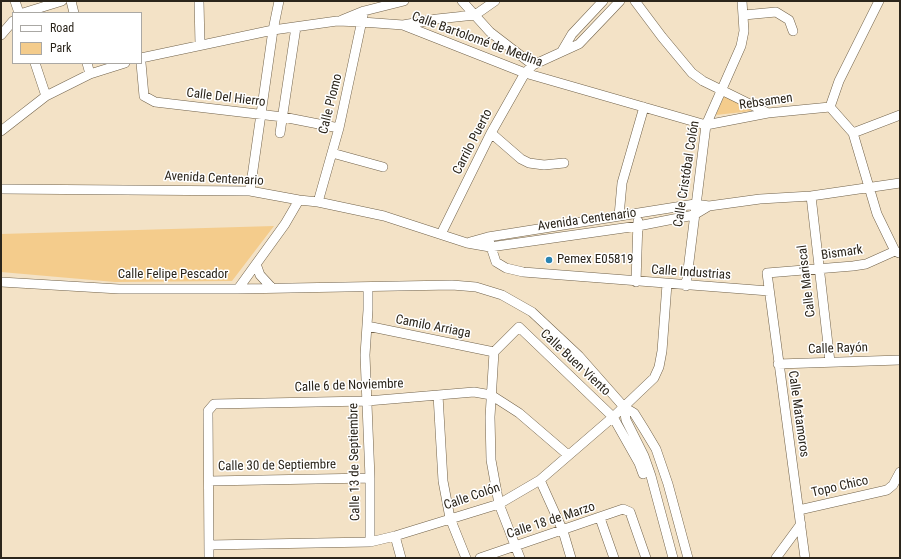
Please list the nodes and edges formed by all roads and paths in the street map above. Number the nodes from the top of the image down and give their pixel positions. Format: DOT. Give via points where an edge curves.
graph roads {
  1 [pos="15,1"];
  2 [pos="62,1"];
  3 [pos="71,1"];
  4 [pos="199,1"];
  5 [pos="279,1"];
  6 [pos="404,1"];
  7 [pos="462,1"];
  8 [pos="495,1"];
  9 [pos="620,1"];
  10 [pos="635,1"];
  11 [pos="742,1"];
  12 [pos="879,1"];
  13 [pos="601,3"];
  14 [pos="364,11"];
  15 [pos="19,12"];
  16 [pos="26,12"];
  17 [pos="74,12"];
  18 [pos="608,13"];
  19 [pos="475,15"];
  20 [pos="744,15"];
  21 [pos="337,21"];
  22 [pos="12,22"];
  23 [pos="362,22"];
  24 [pos="403,25"];
  25 [pos="296,27"];
  26 [pos="273,30"];
  27 [pos="793,31"];
  28 [pos="1,35"];
  29 [pos="200,45"];
  30 [pos="562,50"];
  31 [pos="142,58"];
  32 [pos="35,64"];
  33 [pos="87,64"];
  34 [pos="122,64"];
  35 [pos="141,64"];
  36 [pos="533,65"];
  37 [pos="525,73"];
  38 [pos="90,74"];
  39 [pos="721,89"];
  40 [pos="46,96"];
  41 [pos="644,107"];
  42 [pos="830,107"];
  43 [pos="768,113"];
  44 [pos="900,115"];
  45 [pos="260,116"];
  46 [pos="283,117"];
  47 [pos="706,125"];
  48 [pos="339,128"];
  49 [pos="1,130"];
  50 [pos="280,133"];
  51 [pos="491,133"];
  52 [pos="853,133"];
  53 [pos="332,153"];
  54 [pos="564,163"];
  55 [pos="383,167"];
  56 [pos="900,183"];
  57 [pos="1,189"];
  58 [pos="868,189"];
  59 [pos="250,191"];
  60 [pos="811,196"];
  61 [pos="299,200"];
  62 [pos="318,202"];
  63 [pos="695,204"];
  64 [pos="709,206"];
  65 [pos="639,214"];
  66 [pos="694,215"];
  67 [pos="619,216"];
  68 [pos="567,226"];
  69 [pos="638,226"];
  70 [pos="441,234"];
  71 [pos="505,234"];
  72 [pos="569,236"];
  73 [pos="488,237"];
  74 [pos="466,243"];
  75 [pos="507,245"];
  76 [pos="490,246"];
  77 [pos="898,252"];
  78 [pos="256,264"];
  79 [pos="818,269"];
  80 [pos="767,273"];
  81 [pos="1,282"];
  82 [pos="636,282"];
  83 [pos="667,284"];
  84 [pos="368,286"];
  85 [pos="686,286"];
  86 [pos="238,288"];
  87 [pos="272,288"];
  88 [pos="769,291"];
  89 [pos="367,326"];
  90 [pos="494,352"];
  91 [pos="900,360"];
  92 [pos="830,362"];
  93 [pos="778,364"];
  94 [pos="438,394"];
  95 [pos="491,395"];
  96 [pos="367,401"];
  97 [pos="624,407"];
  98 [pos="613,417"];
  99 [pos="568,455"];
  100 [pos="900,472"];
  101 [pos="643,474"];
  102 [pos="370,478"];
  103 [pos="540,480"];
  104 [pos="209,481"];
  105 [pos="499,504"];
  106 [pos="799,510"];
  107 [pos="450,518"];
  108 [pos="600,518"];
  109 [pos="801,524"];
  110 [pos="562,531"];
  111 [pos="395,536"];
  112 [pos="370,542"];
  113 [pos="209,545"];
  114 [pos="516,546"];
  115 [pos="209,558"];
  116 [pos="401,558"];
  117 [pos="466,558"];
  118 [pos="480,558"];
  119 [pos="520,558"];
  120 [pos="572,558"];
  121 [pos="614,558"];
  122 [pos="646,558"];
  123 [pos="673,558"];
  124 [pos="688,558"];
  125 [pos="776,558"];
  126 [pos="805,558"];
  1 -- 15 [label="street"];
  2 -- 16 [label="street"];
  3 -- 17 [label="street"];
  4 -- 29 [label="street"];
  5 -- 26 [label="street"];
  6 -- 14 [label="street"];
  7 -- 19 [label="street"];
  8 -- 19 [label="street"];
  9 -- 18 [label="street, Carrilo Puerto"];
  10 -- 39 [label="street" via="692,73"];
  11 -- 20 [label="street, Calle Cristóbal Colón"];
  12 -- 42 [label="street" via="839,81"];
  13 -- 18 [label="street"];
  13 -- 30 [label="street" via="572,34"];
  14 -- 21 [label="street"];
  14 -- 23 [label="street, Calle Plomo"];
  18 -- 30 [label="street, Carrilo Puerto" via="579,44 571,49"];
  19 -- 24 [label="street"];
  19 -- 36 [label="street" via="499,40"];
  20 -- 27 [label="street" via="776,12 788,20"];
  20 -- 39 [label="street, Calle Cristóbal Colón" via="741,46"];
  21 -- 23 [label="street, Calle Bartolomé de Medina"];
  21 -- 25 [label="street, Calle Bartolomé de Medina"];
  22 -- 28 [label="street"];
  23 -- 24 [label="street, Calle Bartolomé de Medina"];
  23 -- 48 [label="street, Calle Plomo"];
  24 -- 37 [label="street, Calle Bartolomé de Medina"];
  25 -- 26 [label="street, Calle Bartolomé de Medina"];
  25 -- 46 [label="street"];
  26 -- 29 [label="street, Calle Bartolomé de Medina"];
  26 -- 45 [label="street"];
  29 -- 31 [label="street, Calle Bartolomé de Medina"];
  30 -- 36 [label="street, Carrilo Puerto"];
  32 -- 40 [label="street"];
  33 -- 38 [label="street"];
  34 -- 38 [label="street"];
  35 -- 45 [label="street, Calle Del Hierro" via="144,96 155,102"];
  36 -- 37 [label="street, Carrilo Puerto"];
  37 -- 41 [label="street, Calle Bartolomé de Medina"];
  37 -- 51 [label="street, Carrilo Puerto"];
  38 -- 40 [label="street"];
  39 -- 43 [label="street"];
  39 -- 47 [label="street, Calle Cristóbal Colón"];
  40 -- 49 [label="street"];
  41 -- 47 [label="street, Calle Bartolomé de Medina"];
  41 -- 67 [label="street" via="622,182"];
  42 -- 43 [label="street, Rebsamen"];
  42 -- 52 [label="street"];
  43 -- 47 [label="street, Rebsamen"];
  44 -- 52 [label="street"];
  45 -- 46 [label="street, Calle Del Hierro"];
  45 -- 59 [label="street"];
  46 -- 48 [label="street, Calle Del Hierro"];
  46 -- 50 [label="street"];
  47 -- 63 [label="street, Calle Cristóbal Colón"];
  48 -- 53 [label="street, Calle Plomo"];
  51 -- 54 [label="street" via="529,163 544,166"];
  51 -- 70 [label="street, Carrilo Puerto"];
  52 -- 58 [label="street"];
  53 -- 55 [label="street"];
  53 -- 62 [label="street, Calle Plomo"];
  56 -- 58 [label="street, Avenida Centenario"];
  57 -- 59 [label="street, Avenida Centenario"];
  58 -- 60 [label="street, Avenida Centenario"];
  58 -- 77 [label="street" via="877,214"];
  59 -- 61 [label="street, Avenida Centenario"];
  60 -- 64 [label="street, Avenida Centenario"];
  60 -- 79 [label="street, Calle Mariscal"];
  61 -- 62 [label="street, Avenida Centenario"];
  61 -- 78 [label="street, Calle Felipe Pescador"];
  62 -- 70 [label="street, Avenida Centenario" via="384,216"];
  63 -- 64 [label="street, Avenida Centenario"];
  63 -- 65 [label="street, Avenida Centenario"];
  63 -- 66 [label="street, Calle Cristóbal Colón"];
  64 -- 66 [label="street, Avenida Centenario"];
  65 -- 67 [label="street, Avenida Centenario"];
  65 -- 69 [label="street"];
  66 -- 69 [label="street, Avenida Centenario"];
  66 -- 85 [label="street, Calle Cristóbal Colón"];
  67 -- 68 [label="street, Avenida Centenario"];
  68 -- 71 [label="street, Avenida Centenario"];
  68 -- 72 [label="street"];
  69 -- 72 [label="street, Avenida Centenario"];
  69 -- 82 [label="street"];
  70 -- 74 [label="street, Avenida Centenario"];
  71 -- 73 [label="street, Avenida Centenario"];
  71 -- 75 [label="street"];
  72 -- 75 [label="street, Avenida Centenario"];
  73 -- 74 [label="street, Avenida Centenario"];
  73 -- 76 [label="street, Calle Industrias"];
  74 -- 76 [label="street, Avenida Centenario"];
  75 -- 76 [label="street, Avenida Centenario"];
  76 -- 82 [label="street, Calle Industrias" via="496,262 513,270"];
  77 -- 79 [label="street, Bismark" via="866,264"];
  78 -- 86 [label="street, Calle Felipe Pescador"];
  78 -- 87 [label="street" via="260,275"];
  79 -- 80 [label="street, Bismark"];
  79 -- 92 [label="street, Calle Mariscal"];
  80 -- 88 [label="street, Calle Matamoros"];
  81 -- 86 [label="street, Calle Felipe Pescador" via="119,289"];
  82 -- 83 [label="street, Calle Industrias"];
  83 -- 85 [label="street, Calle Industrias"];
  83 -- 97 [label="street, Calle Colón" via="659,367 654,378"];
  84 -- 87 [label="street"];
  84 -- 89 [label="street, Calle 13 de Septiembre"];
  84 -- 97 [label="street" via="468,286 502,295 532,312 579,356"];
  85 -- 88 [label="street, Calle Industrias"];
  86 -- 87 [label="street"];
  88 -- 93 [label="street, Calle Matamoros"];
  89 -- 90 [label="street, Camilo Arriaga"];
  89 -- 96 [label="street, Calle 13 de Septiembre"];
  90 -- 95 [label="street"];
  90 -- 98 [label="street, Calle Buen Viento" via="519,327"];
  91 -- 92 [label="street, Calle Rayón"];
  92 -- 93 [label="street, Calle Rayón"];
  93 -- 106 [label="street, Calle Matamoros"];
  94 -- 95 [label="street, Calle 6 de Noviembre" via="474,392"];
  94 -- 96 [label="street, Calle 6 de Noviembre"];
  94 -- 107 [label="street" via="443,481"];
  95 -- 99 [label="street" via="519,413"];
  95 -- 105 [label="street" via="491,454"];
  96 -- 102 [label="street, Calle 13 de Septiembre"];
  96 -- 104 [label="street, Calle 6 de Noviembre" via="220,403 209,408"];
  97 -- 98 [label="street, Calle Colón"];
  97 -- 123 [label="street" via="626,420 651,476"];
  97 -- 124 [label="street" via="634,413 656,449"];
  98 -- 99 [label="street, Calle Colón"];
  98 -- 101 [label="street, Calle Buen Viento"];
  99 -- 103 [label="street, Calle Colón"];
  100 -- 106 [label="street, Topo Chico" via="887,490"];
  102 -- 104 [label="street, Calle 30 de Septiembre"];
  102 -- 112 [label="street, Calle 13 de Septiembre"];
  103 -- 105 [label="street, Calle Colón"];
  103 -- 110 [label="street"];
  104 -- 113 [label="street"];
  105 -- 107 [label="street, Calle Colón"];
  105 -- 114 [label="street"];
  106 -- 109 [label="street, Calle Matamoros"];
  107 -- 111 [label="street, Calle Colón"];
  107 -- 117 [label="street"];
  108 -- 110 [label="street, Calle 18 de Marzo"];
  108 -- 121 [label="street"];
  108 -- 122 [label="street, Calle 18 de Marzo" via="623,509 630,512"];
  109 -- 125 [label="street"];
  109 -- 126 [label="street, Calle Matamoros"];
  110 -- 114 [label="street, Calle 18 de Marzo"];
  110 -- 120 [label="street"];
  111 -- 112 [label="street, Calle Colón"];
  111 -- 116 [label="street"];
  112 -- 113 [label="street, Calle Colón"];
  113 -- 115 [label="street"];
  114 -- 118 [label="street, Calle 18 de Marzo"];
  114 -- 119 [label="street"];
}
